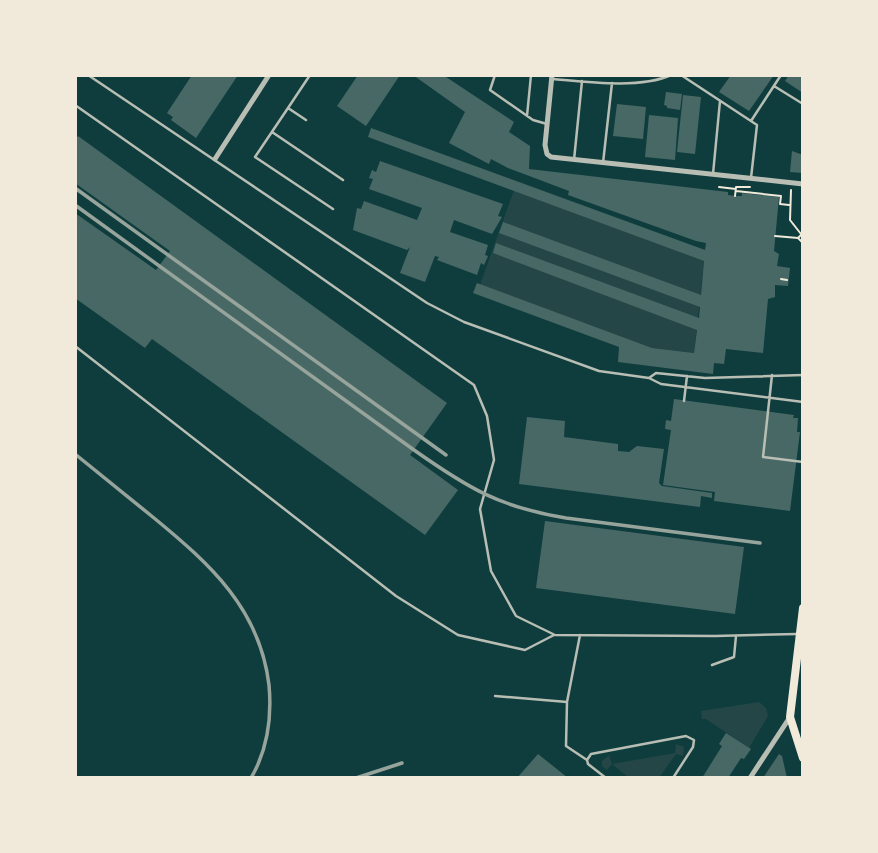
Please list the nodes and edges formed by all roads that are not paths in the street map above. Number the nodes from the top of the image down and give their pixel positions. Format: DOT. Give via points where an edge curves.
graph roads {
  1 [pos="88,75"];
  2 [pos="269,75"];
  3 [pos="310,75"];
  4 [pos="495,75"];
  5 [pos="531,75"];
  6 [pos="623,75"];
  7 [pos="671,75"];
  8 [pos="681,75"];
  9 [pos="781,75"];
  10 [pos="552,77"];
  11 [pos="582,81"];
  12 [pos="612,82"];
  13 [pos="625,82"];
  14 [pos="774,86"];
  15 [pos="720,101"];
  16 [pos="803,103"];
  17 [pos="75,105"];
  18 [pos="288,108"];
  19 [pos="527,116"];
  20 [pos="306,120"];
  21 [pos="751,121"];
  22 [pos="547,124"];
  23 [pos="272,132"];
  24 [pos="215,159"];
  25 [pos="574,160"];
  26 [pos="603,163"];
  27 [pos="713,175"];
  28 [pos="751,179"];
  29 [pos="343,180"];
  30 [pos="803,184"];
  31 [pos="333,209"];
  32 [pos="75,346"];
  33 [pos="772,375"];
  34 [pos="803,375"];
  35 [pos="687,376"];
  36 [pos="649,378"];
  37 [pos="685,386"];
  38 [pos="770,396"];
  39 [pos="684,401"];
  40 [pos="803,402"];
  41 [pos="803,462"];
  42 [pos="803,608"];
  43 [pos="800,634"];
  44 [pos="555,635"];
  45 [pos="580,635"];
  46 [pos="736,636"];
  47 [pos="712,665"];
  48 [pos="495,696"];
  49 [pos="567,702"];
  50 [pos="790,717"];
  51 [pos="802,755"];
  52 [pos="587,760"];
  53 [pos="606,778"];
  54 [pos="673,778"];
  55 [pos="750,778"];
  1 -- 24 [label="lane"];
  2 -- 24 [label="street"];
  3 -- 18 [label="lane"];
  4 -- 19 [label="lane" via="489,90"];
  5 -- 19 [label="lane"];
  6 -- 13 [label="lane"];
  7 -- 13 [label="lane" via="657,81"];
  8 -- 15 [label="lane"];
  9 -- 14 [label="lane"];
  10 -- 11 [label="lane"];
  10 -- 22 [label="street"];
  11 -- 12 [label="lane"];
  11 -- 25 [label="lane"];
  12 -- 13 [label="lane"];
  12 -- 26 [label="lane"];
  14 -- 16 [label="lane"];
  14 -- 21 [label="lane"];
  15 -- 21 [label="lane"];
  15 -- 27 [label="lane"];
  17 -- 44 [label="lane" via="474,385 486,416 494,460 480,509 491,571 516,616"];
  18 -- 20 [label="lane"];
  18 -- 23 [label="lane"];
  19 -- 22 [label="lane"];
  21 -- 28 [label="lane" via="757,125"];
  22 -- 25 [label="street" via="547,154"];
  23 -- 29 [label="lane"];
  23 -- 31 [label="lane" via="255,157"];
  24 -- 36 [label="lane" via="437,309 598,371"];
  25 -- 26 [label="street"];
  26 -- 27 [label="street"];
  27 -- 28 [label="street"];
  28 -- 30 [label="street"];
  32 -- 44 [label="lane" via="396,596 458,635 526,650"];
  33 -- 34 [label="lane"];
  33 -- 35 [label="lane"];
  33 -- 38 [label="lane"];
  35 -- 36 [label="lane" via="656,373"];
  35 -- 37 [label="lane"];
  36 -- 37 [label="lane"];
  37 -- 38 [label="lane"];
  37 -- 39 [label="lane"];
  38 -- 40 [label="lane"];
  38 -- 41 [label="lane" via="762,457"];
  42 -- 43 [label="main road"];
  43 -- 46 [label="lane"];
  43 -- 50 [label="main road"];
  44 -- 45 [label="lane"];
  45 -- 46 [label="lane"];
  45 -- 49 [label="lane"];
  46 -- 47 [label="lane" via="734,657"];
  48 -- 49 [label="lane"];
  49 -- 52 [label="lane" via="566,746"];
  50 -- 51 [label="main road"];
  50 -- 55 [label="street"];
  52 -- 53 [label="lane"];
  52 -- 54 [label="lane" via="591,754 691,737 693,747"];
}
